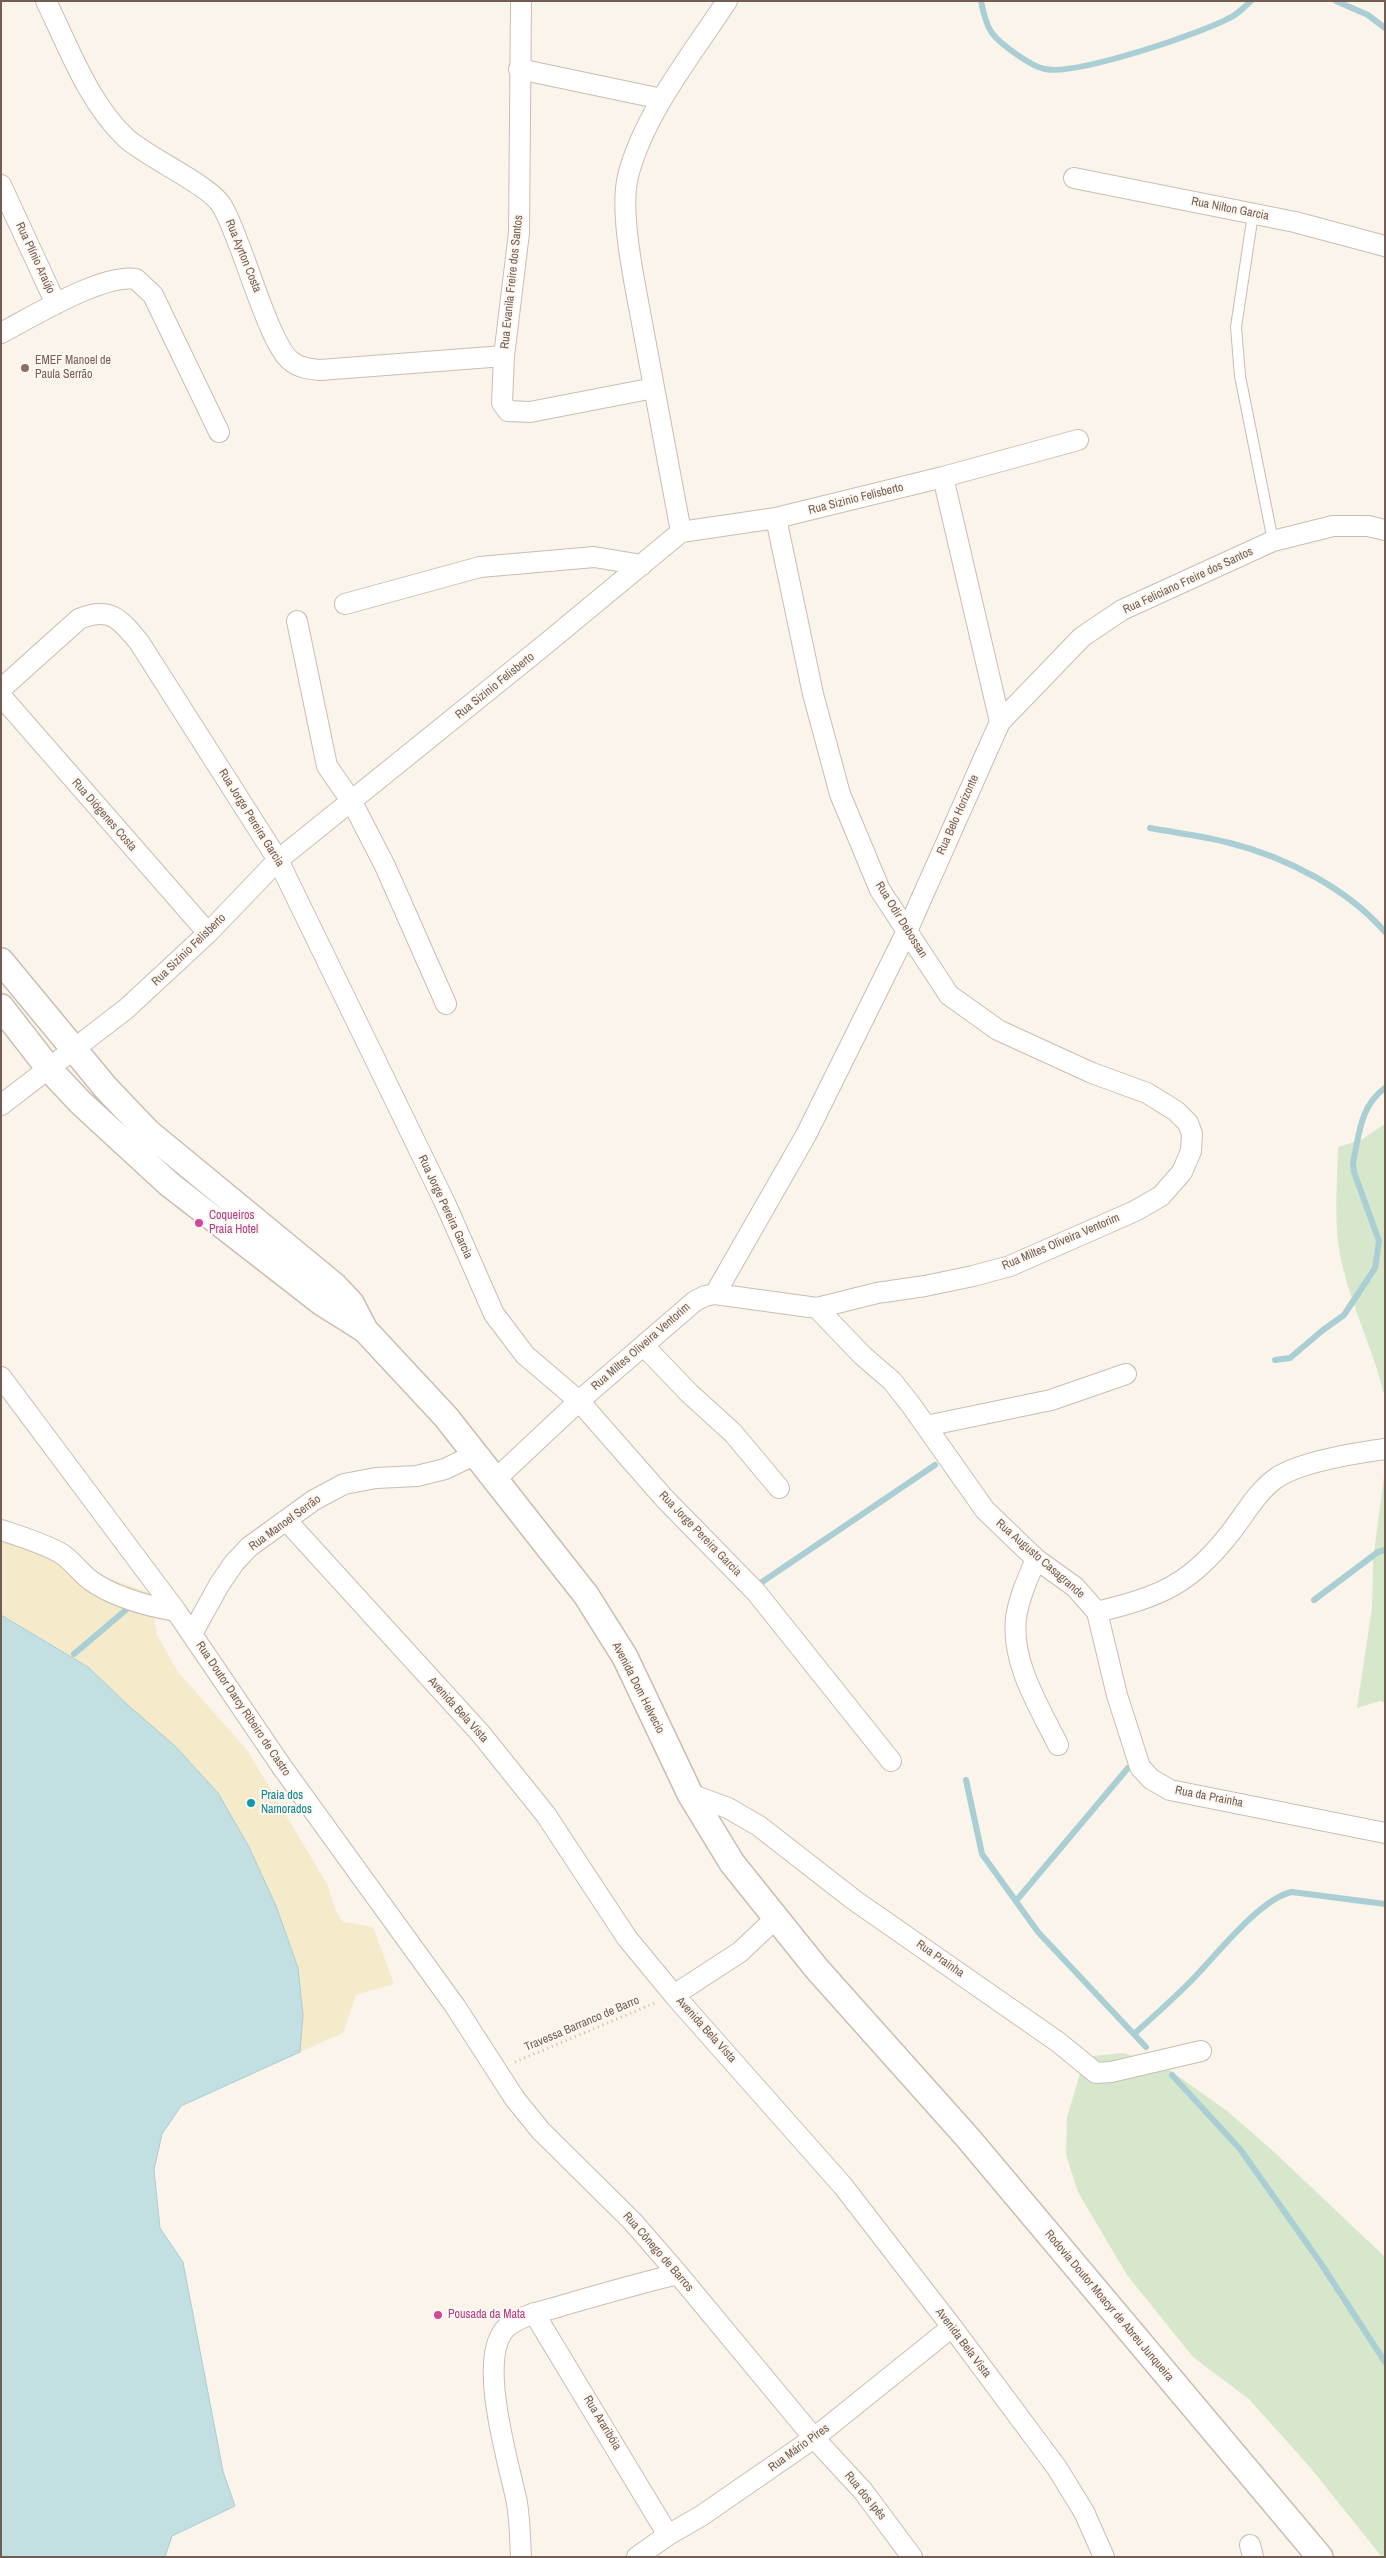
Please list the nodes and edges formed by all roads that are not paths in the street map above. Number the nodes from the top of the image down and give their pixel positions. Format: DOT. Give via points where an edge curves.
graph roads {
  1 [pos="46,1"];
  2 [pos="521,1"];
  3 [pos="727,1"];
  4 [pos="519,69"];
  5 [pos="662,99"];
  6 [pos="1074,178"];
  7 [pos="1,185"];
  8 [pos="1253,214"];
  9 [pos="1385,246"];
  10 [pos="56,304"];
  11 [pos="1,333"];
  12 [pos="504,356"];
  13 [pos="654,388"];
  14 [pos="219,432"];
  15 [pos="1078,440"];
  16 [pos="943,477"];
  17 [pos="776,518"];
  18 [pos="1385,530"];
  19 [pos="681,532"];
  20 [pos="1273,541"];
  21 [pos="642,565"];
  22 [pos="345,604"];
  23 [pos="297,621"];
  24 [pos="1,688"];
  25 [pos="1,696"];
  26 [pos="1000,722"];
  27 [pos="352,802"];
  28 [pos="278,860"];
  29 [pos="907,931"];
  30 [pos="208,934"];
  31 [pos="1,960"];
  32 [pos="446,1004"];
  33 [pos="1,1007"];
  34 [pos="75,1050"];
  35 [pos="50,1070"];
  36 [pos="1,1105"];
  37 [pos="1188,1123"];
  38 [pos="715,1294"];
  39 [pos="817,1308"];
  40 [pos="365,1330"];
  41 [pos="644,1346"];
  42 [pos="1126,1374"];
  43 [pos="1,1377"];
  44 [pos="580,1401"];
  45 [pos="926,1426"];
  46 [pos="1385,1449"];
  47 [pos="476,1454"];
  48 [pos="497,1478"];
  49 [pos="779,1488"];
  50 [pos="286,1520"];
  51 [pos="1,1530"];
  52 [pos="1036,1559"];
  53 [pos="176,1611"];
  54 [pos="1097,1612"];
  55 [pos="192,1634"];
  56 [pos="1058,1745"];
  57 [pos="891,1760"];
  58 [pos="690,1794"];
  59 [pos="1385,1833"];
  60 [pos="776,1918"];
  61 [pos="674,1995"];
  62 [pos="1201,2051"];
  63 [pos="895,2058"];
  64 [pos="497,2070"];
  65 [pos="678,2274"];
  66 [pos="534,2313"];
  67 [pos="952,2327"];
  68 [pos="814,2438"];
  69 [pos="668,2535"];
  70 [pos="521,2557"];
  71 [pos="637,2557"];
  72 [pos="912,2557"];
  73 [pos="1104,2557"];
  74 [pos="1320,2557"];
  1 -- 12 [label="street, Rua Ayrton Costa" via="102,113 127,139 221,203 237,234 274,336 291,362 320,370"];
  2 -- 4 [label="street, Rua Evanila Freire dos Santos"];
  3 -- 5 [label="street"];
  4 -- 5 [label="street"];
  4 -- 12 [label="street, Rua Evanila Freire dos Santos" via="519,233"];
  5 -- 13 [label="street" via="635,155 628,178 627,212 630,258"];
  6 -- 8 [label="street, Rua Nilton Garcia"];
  7 -- 10 [label="street, Rua Plínio Araújo"];
  8 -- 9 [label="street, Rua Nilton Garcia"];
  8 -- 20 [label="lane" via="1236,327 1240,376"];
  10 -- 11 [label="street"];
  10 -- 14 [label="street" via="114,279 136,280 153,295"];
  12 -- 13 [label="street, Rua Evanila Freire dos Santos" via="502,403 514,413"];
  13 -- 19 [label="street"];
  15 -- 16 [label="street, Rua Sizinio Felisberto"];
  16 -- 17 [label="street, Rua Sizinio Felisberto"];
  16 -- 26 [label="street"];
  17 -- 19 [label="street, Rua Sizinio Felisberto"];
  17 -- 29 [label="street, Rua Odir Debossan" via="813,694 840,794 880,890"];
  18 -- 20 [label="street, Rua Feliciano Freire dos Santos" via="1368,526 1333,526"];
  19 -- 21 [label="street, Rua Sizinio Felisberto"];
  20 -- 26 [label="street, Rua Feliciano Freire dos Santos" via="1106,620 1082,636"];
  21 -- 22 [label="street" via="594,557 480,567"];
  21 -- 27 [label="street, Rua Sizinio Felisberto"];
  23 -- 27 [label="street" via="326,766"];
  24 -- 28 [label="street, Rua Jorge Pereira Garcia" via="79,619 93,613 106,613 118,619 140,642"];
  25 -- 30 [label="street, Rua Diógenes Costa"];
  26 -- 29 [label="street, Rua Belo Horizonte"];
  27 -- 28 [label="street, Rua Sizinio Felisberto"];
  27 -- 32 [label="street" via="385,866"];
  28 -- 30 [label="street, Rua Sizinio Felisberto"];
  28 -- 44 [label="street, Rua Jorge Pereira Garcia" via="446,1205 494,1314 525,1356"];
  29 -- 37 [label="street, Rua Odir Debossan" via="949,995 998,1030 1092,1073 1148,1093"];
  29 -- 38 [label="street, Rua Belo Horizonte" via="806,1135"];
  30 -- 34 [label="street, Rua Sizinio Felisberto" via="126,1009"];
  31 -- 34 [label="street"];
  33 -- 35 [label="street"];
  34 -- 35 [label="street, Rua Sizinio Felisberto"];
  34 -- 40 [label="street" via="148,1132 335,1286 350,1303"];
  35 -- 36 [label="street, Rua Sizinio Felisberto"];
  35 -- 40 [label="street" via="169,1184 328,1307"];
  37 -- 39 [label="street, Rua Miltes Oliveira Ventorim" via="1192,1134 1191,1151 1182,1172 1161,1196 1135,1210 1010,1266 924,1286 877,1292"];
  38 -- 39 [label="street, Rua Miltes Oliveira Ventorim"];
  38 -- 41 [label="street, Rua Miltes Oliveira Ventorim" via="694,1301"];
  39 -- 45 [label="street, Rua Augusto Casagrande" via="892,1381"];
  40 -- 47 [label="street, Avenida Dom Helvecio"];
  41 -- 44 [label="street, Rua Miltes Oliveira Ventorim"];
  41 -- 49 [label="street" via="689,1394 733,1433"];
  42 -- 45 [label="street" via="1051,1400"];
  43 -- 53 [label="street, Rua Doutor Darcy Ribeiro de Castro"];
  44 -- 48 [label="street, Rua Miltes Oliveira Ventorim"];
  44 -- 57 [label="street, Rua Jorge Pereira Garcia" via="664,1498 756,1592"];
  45 -- 52 [label="street, Rua Augusto Casagrande" via="985,1510"];
  46 -- 54 [label="street" via="1287,1471 1263,1489 1217,1549 1183,1580 1143,1601"];
  47 -- 48 [label="street, Avenida Dom Helvecio"];
  47 -- 50 [label="street, Rua Manoel Serrão" via="445,1469 417,1476 344,1484"];
  48 -- 58 [label="street, Avenida Dom Helvecio" via="586,1595 624,1657"];
  50 -- 55 [label="street, Rua Manoel Serrão" via="249,1547 234,1563"];
  50 -- 61 [label="street, Avenida Bela Vista" via="481,1734 546,1815 627,1938"];
  51 -- 53 [label="street" via="55,1550 93,1582 122,1597"];
  52 -- 54 [label="street, Rua Augusto Casagrande" via="1075,1587"];
  52 -- 56 [label="street" via="1021,1596 1016,1619 1017,1643 1021,1665"];
  53 -- 55 [label="street, Rua Doutor Darcy Ribeiro de Castro"];
  54 -- 59 [label="street, Rua da Prainha" via="1117,1695 1140,1766 1151,1779 1170,1790"];
  55 -- 64 [label="street, Rua Doutor Darcy Ribeiro de Castro"];
  58 -- 60 [label="street, Avenida Dom Helvecio" via="732,1863"];
  58 -- 62 [label="street, Rua Prainha" via="728,1808 759,1826 817,1872 1058,2042 1096,2073"];
  60 -- 61 [label="street" via="740,1952"];
  60 -- 63 [label="street, Avenida Dom Helvecio"];
  61 -- 67 [label="street, Avenida Bela Vista" via="843,2186"];
  63 -- 74 [label="street, Rodovia Doutor Moacyr de Abreu Junqueira" via="968,2138"];
  64 -- 65 [label="street, Rua Cônego de Barros" via="541,2131 633,2222"];
  65 -- 66 [label="street"];
  65 -- 68 [label="street, Rua Cônego de Barros"];
  66 -- 69 [label="street, Rua Araribóia"];
  66 -- 70 [label="street" via="509,2325 498,2338 495,2350 498,2419 518,2505"];
  67 -- 68 [label="street, Rua Mário Pires"];
  67 -- 73 [label="street, Avenida Bela Vista" via="1057,2468 1084,2512"];
  68 -- 69 [label="street, Rua Mário Pires" via="702,2516"];
  68 -- 72 [label="street, Rua dos Ipês" via="863,2491"];
  69 -- 71 [label="street, Rua Mário Pires"];
}
